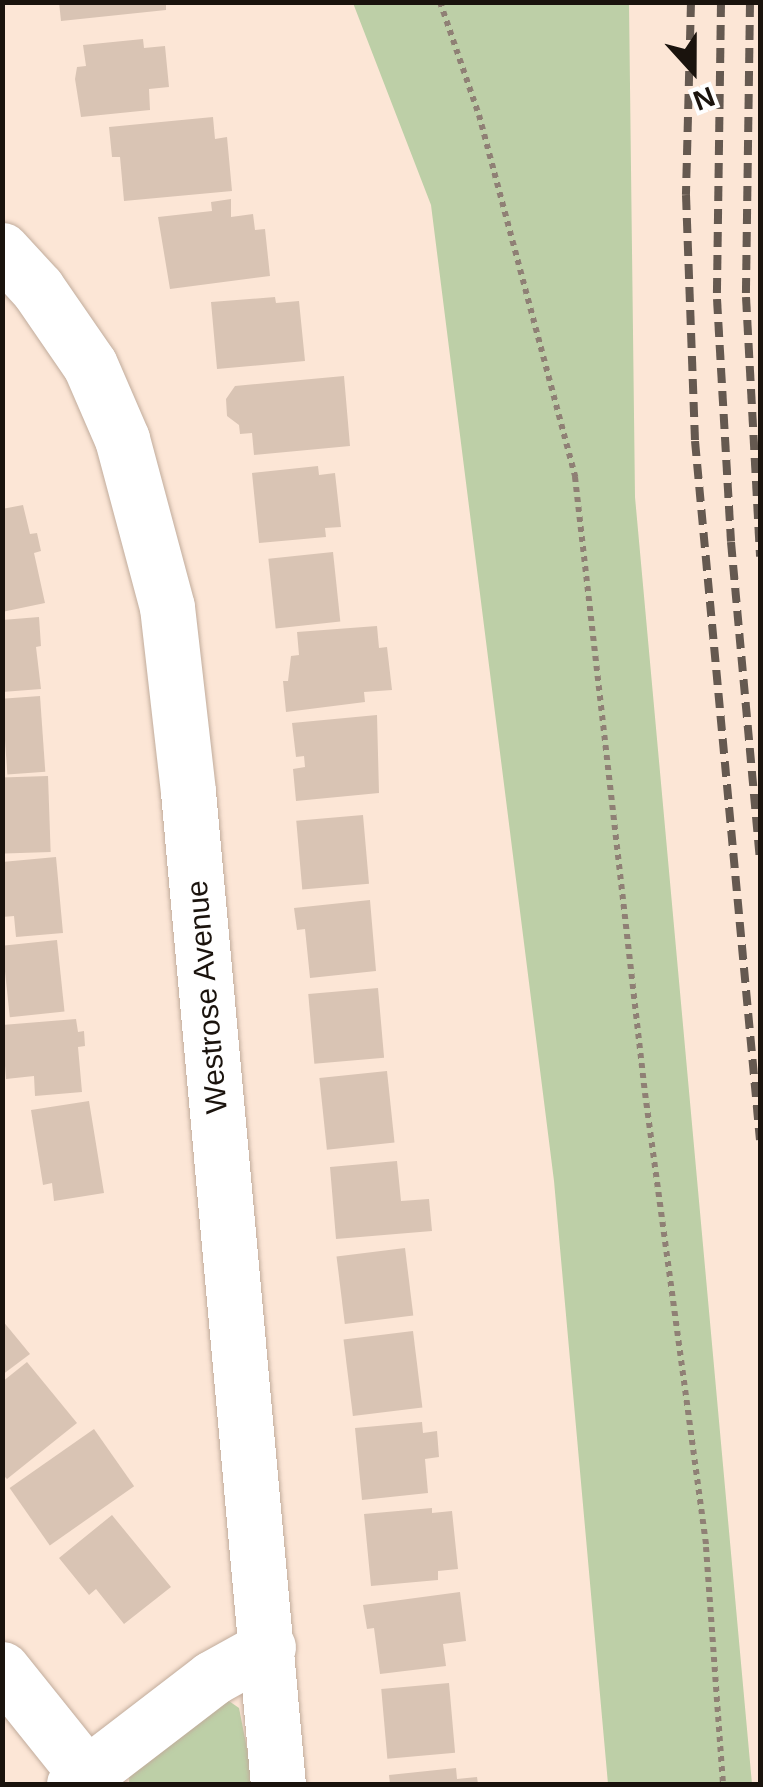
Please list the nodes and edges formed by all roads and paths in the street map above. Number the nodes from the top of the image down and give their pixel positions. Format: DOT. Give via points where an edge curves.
graph roads {
  1 [pos="440,2"];
  2 [pos="2,250"];
  3 [pos="268,1647"];
  4 [pos="2,1669"];
  5 [pos="85,1781"];
  6 [pos="278,1784"];
  7 [pos="723,1784"];
  1 -- 7 [label="path" via="479,115 576,476 706,1547"];
  2 -- 3 [label="street, Westrose Avenue" via="90,366 122,439 167,607"];
  3 -- 5 [label="street" via="212,1678"];
  3 -- 6 [label="street, Westrose Avenue"];
  4 -- 5 [label="street"];
}
